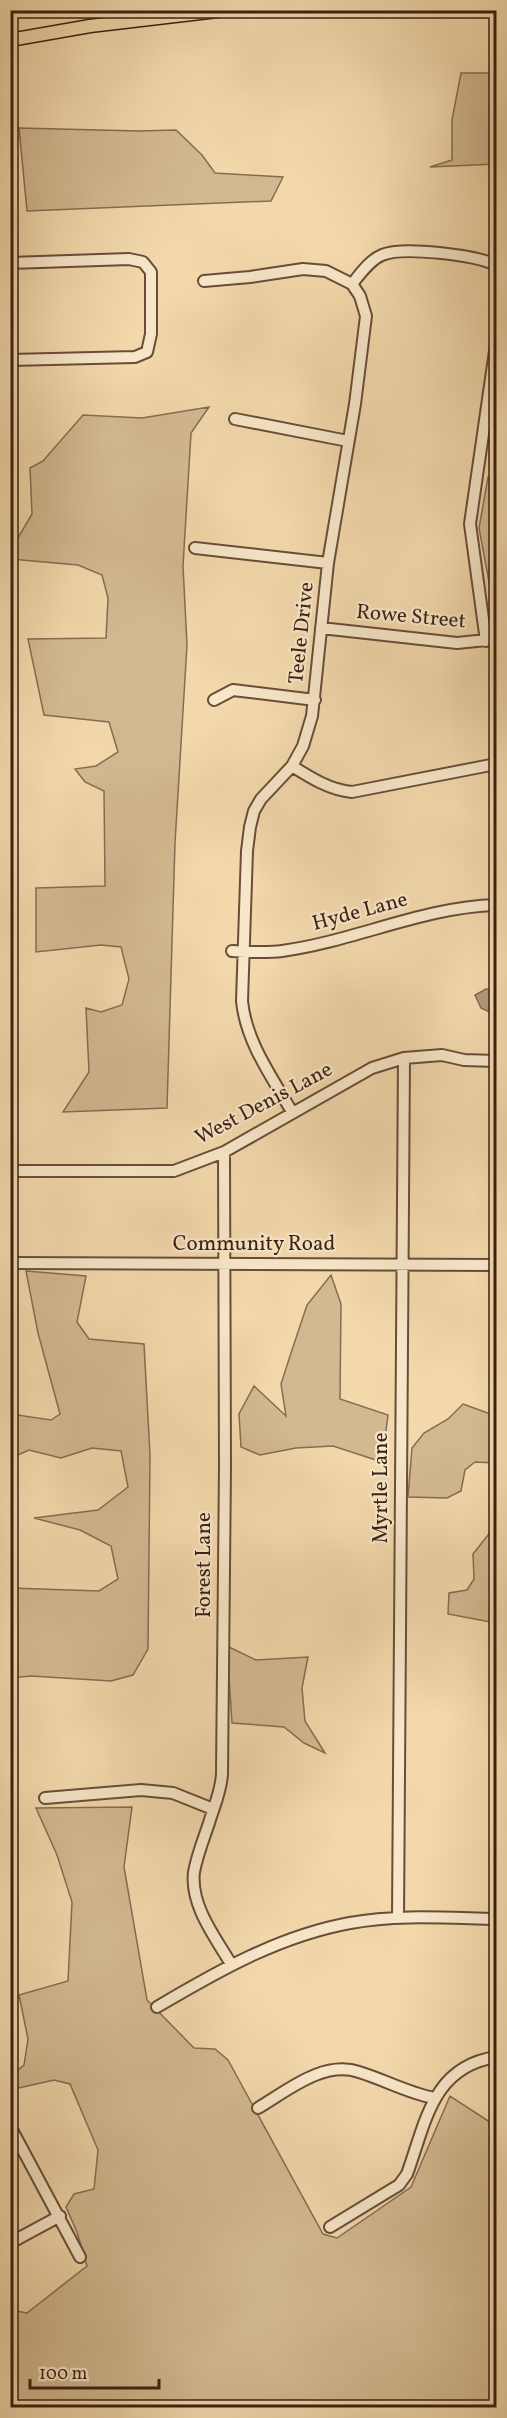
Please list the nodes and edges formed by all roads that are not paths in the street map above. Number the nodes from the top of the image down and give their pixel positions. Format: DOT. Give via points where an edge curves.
graph roads {
  1 [pos="226,10"];
  2 [pos="10,40"];
  3 [pos="10,263"];
  4 [pos="496,265"];
  5 [pos="204,281"];
  6 [pos="352,284"];
  7 [pos="496,344"];
  8 [pos="10,360"];
  9 [pos="235,419"];
  10 [pos="348,441"];
  11 [pos="195,548"];
  12 [pos="328,562"];
  13 [pos="321,628"];
  14 [pos="491,640"];
  15 [pos="214,700"];
  16 [pos="315,700"];
  17 [pos="496,764"];
  18 [pos="292,766"];
  19 [pos="496,905"];
  20 [pos="232,951"];
  21 [pos="244,951"];
  22 [pos="404,1058"];
  23 [pos="496,1061"];
  24 [pos="292,1112"];
  25 [pos="225,1152"];
  26 [pos="10,1171"];
  27 [pos="10,1263"];
  28 [pos="225,1263"];
  29 [pos="401,1264"];
  30 [pos="496,1265"];
  31 [pos="45,1798"];
  32 [pos="213,1809"];
  33 [pos="398,1918"];
  34 [pos="496,1919"];
  35 [pos="231,1964"];
  36 [pos="157,2007"];
  37 [pos="496,2057"];
  38 [pos="434,2098"];
  39 [pos="258,2109"];
  40 [pos="10,2126"];
  41 [pos="60,2216"];
  42 [pos="330,2228"];
  43 [pos="10,2242"];
  44 [pos="80,2257"];
  1 -- 2 [label="main road"];
  3 -- 8 [label="street" via="129,259 143,262 150,272 151,315 149,348 143,355"];
  4 -- 6 [label="street" via="478,258 390,252 371,262"];
  5 -- 6 [label="street" via="303,269 326,271"];
  6 -- 10 [label="street, Teele Drive" via="363,305 366,327"];
  7 -- 14 [label="street" via="470,524"];
  9 -- 10 [label="street"];
  10 -- 12 [label="street, Teele Drive"];
  11 -- 12 [label="street"];
  12 -- 13 [label="street, Teele Drive"];
  13 -- 14 [label="street, Rowe Street" via="457,643"];
  13 -- 16 [label="street, Teele Drive"];
  15 -- 16 [label="street" via="232,690"];
  16 -- 18 [label="street, Teele Drive" via="309,731"];
  17 -- 18 [label="street" via="352,792 315,780"];
  18 -- 21 [label="street, Teele Drive" via="254,811 247,851"];
  19 -- 21 [label="street, Hyde Lane" via="431,913 283,951"];
  20 -- 21 [label="street, Hyde Lane"];
  21 -- 24 [label="street, Teele Drive" via="244,1019 252,1042"];
  22 -- 23 [label="street, West Denis Lane" via="441,1055"];
  22 -- 24 [label="street, West Denis Lane" via="372,1068"];
  22 -- 29 [label="street, Myrtle Lane"];
  24 -- 25 [label="street, West Denis Lane"];
  25 -- 26 [label="street, West Denis Lane" via="174,1171"];
  25 -- 28 [label="street, Forest Lane"];
  27 -- 28 [label="street, Community Road"];
  28 -- 29 [label="street, Community Road"];
  28 -- 32 [label="street, Forest Lane" via="222,1774 220,1795"];
  29 -- 30 [label="street, Community Road"];
  29 -- 33 [label="street, Myrtle Lane"];
  31 -- 32 [label="street" via="141,1790 173,1793"];
  32 -- 35 [label="street, Forest Lane" via="194,1871 194,1884 202,1912"];
  33 -- 34 [label="street"];
  33 -- 35 [label="street" via="325,1928"];
  35 -- 36 [label="street"];
  37 -- 38 [label="street" via="465,2066"];
  38 -- 39 [label="street" via="357,2071 332,2070 315,2075"];
  38 -- 42 [label="street" via="407,2174 399,2185"];
  40 -- 41 [label="street"];
  41 -- 43 [label="street"];
  41 -- 44 [label="street"];
}
